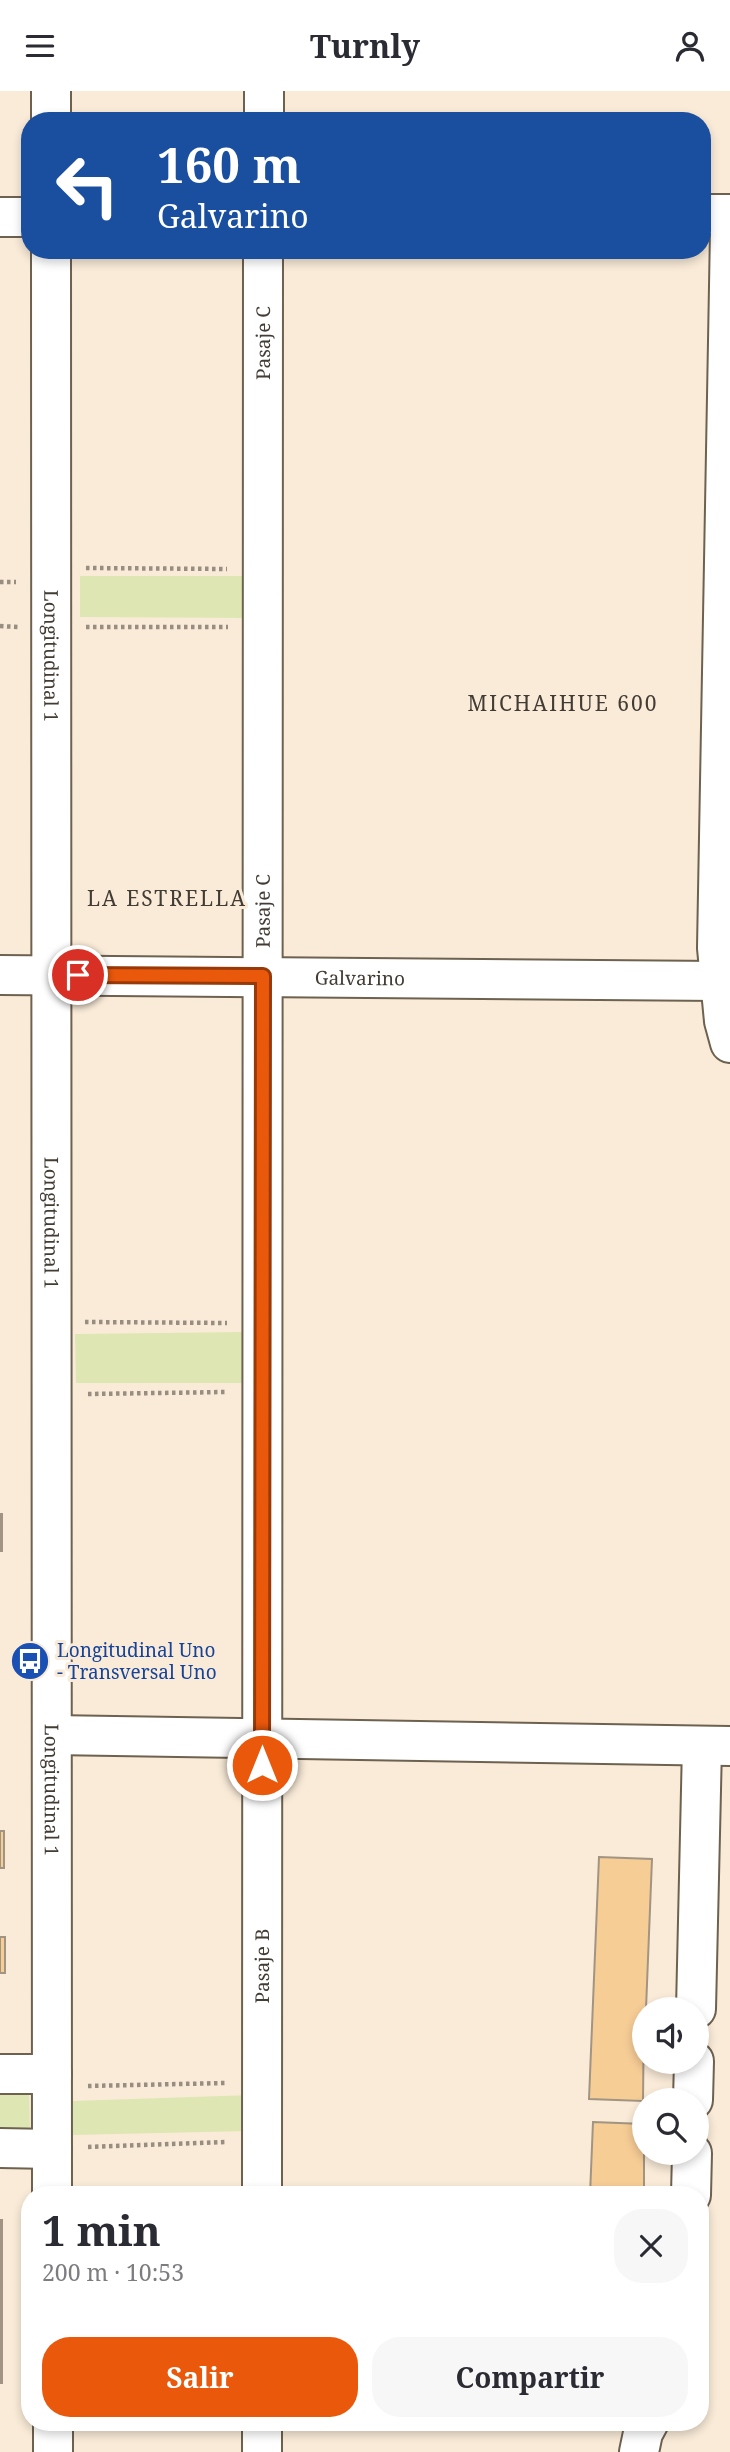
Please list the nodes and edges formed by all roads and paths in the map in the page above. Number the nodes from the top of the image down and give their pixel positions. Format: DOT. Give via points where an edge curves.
graph roads {
  1 [pos="51,91"];
  2 [pos="264,91"];
  3 [pos="51,112"];
  4 [pos="264,112"];
  5 [pos="711,214"];
  6 [pos="730,214"];
  7 [pos="0,217"];
  8 [pos="21,217"];
  9 [pos="730,231"];
  10 [pos="51,259"];
  11 [pos="263,259"];
  12 [pos="728,431"];
  13 [pos="52,568"];
  14 [pos="263,569"];
  15 [pos="51,627"];
  16 [pos="263,627"];
  17 [pos="0,975"];
  18 [pos="51,975"];
  19 [pos="263,976"];
  20 [pos="719,981"];
  21 [pos="730,1043"];
  22 [pos="52,1321"];
  23 [pos="263,1323"];
  24 [pos="262,1391"];
  25 [pos="52,1394"];
  26 [pos="52,1735"];
  27 [pos="262,1738"];
  28 [pos="716,1746"];
  29 [pos="697,1997"];
  30 [pos="0,2074"];
  31 [pos="52,2081"];
  32 [pos="262,2083"];
  33 [pos="262,2140"];
  34 [pos="0,2148"];
  35 [pos="52,2149"];
  36 [pos="692,2165"];
  37 [pos="52,2186"];
  38 [pos="262,2186"];
  39 [pos="691,2186"];
  40 [pos="52,2431"];
  41 [pos="262,2431"];
  42 [pos="644,2431"];
  43 [pos="52,2452"];
  44 [pos="262,2452"];
  45 [pos="639,2452"];
  1 -- 3 [label="street"];
  2 -- 4 [label="street"];
  5 -- 6 [label="street"];
  7 -- 8 [label="street"];
  9 -- 12 [label="street"];
  10 -- 13 [label="street, Longitudinal 1"];
  11 -- 14 [label="street, Pasaje C"];
  12 -- 20 [label="street"];
  13 -- 14 [label="path"];
  13 -- 15 [label="street, Longitudinal 1"];
  14 -- 16 [label="street, Pasaje C"];
  15 -- 16 [label="path"];
  15 -- 18 [label="street, Longitudinal 1"];
  16 -- 19 [label="street, Pasaje C"];
  17 -- 18 [label="street, Galvarino"];
  18 -- 19 [label="street, Galvarino"];
  18 -- 22 [label="street, Longitudinal 1"];
  19 -- 20 [label="street, Galvarino"];
  19 -- 23 [label="street, Pasaje C"];
  20 -- 21 [label="street"];
  22 -- 23 [label="path"];
  22 -- 25 [label="street, Longitudinal 1"];
  23 -- 24 [label="street, Pasaje C"];
  24 -- 25 [label="path"];
  24 -- 27 [label="street, Pasaje C"];
  25 -- 26 [label="street, Longitudinal 1"];
  26 -- 27 [label="street"];
  26 -- 31 [label="street, Longitudinal 1"];
  27 -- 28 [label="street"];
  27 -- 32 [label="street, Pasaje B"];
  28 -- 29 [label="street"];
  30 -- 31 [label="street"];
  31 -- 32 [label="path"];
  31 -- 35 [label="street, Longitudinal 1"];
  32 -- 33 [label="street, Pasaje B"];
  33 -- 35 [label="path"];
  33 -- 38 [label="street, Pasaje B"];
  34 -- 35 [label="street"];
  35 -- 37 [label="street, Longitudinal 1"];
  36 -- 39 [label="street"];
  40 -- 43 [label="street"];
  41 -- 44 [label="street"];
  42 -- 45 [label="street"];
}
